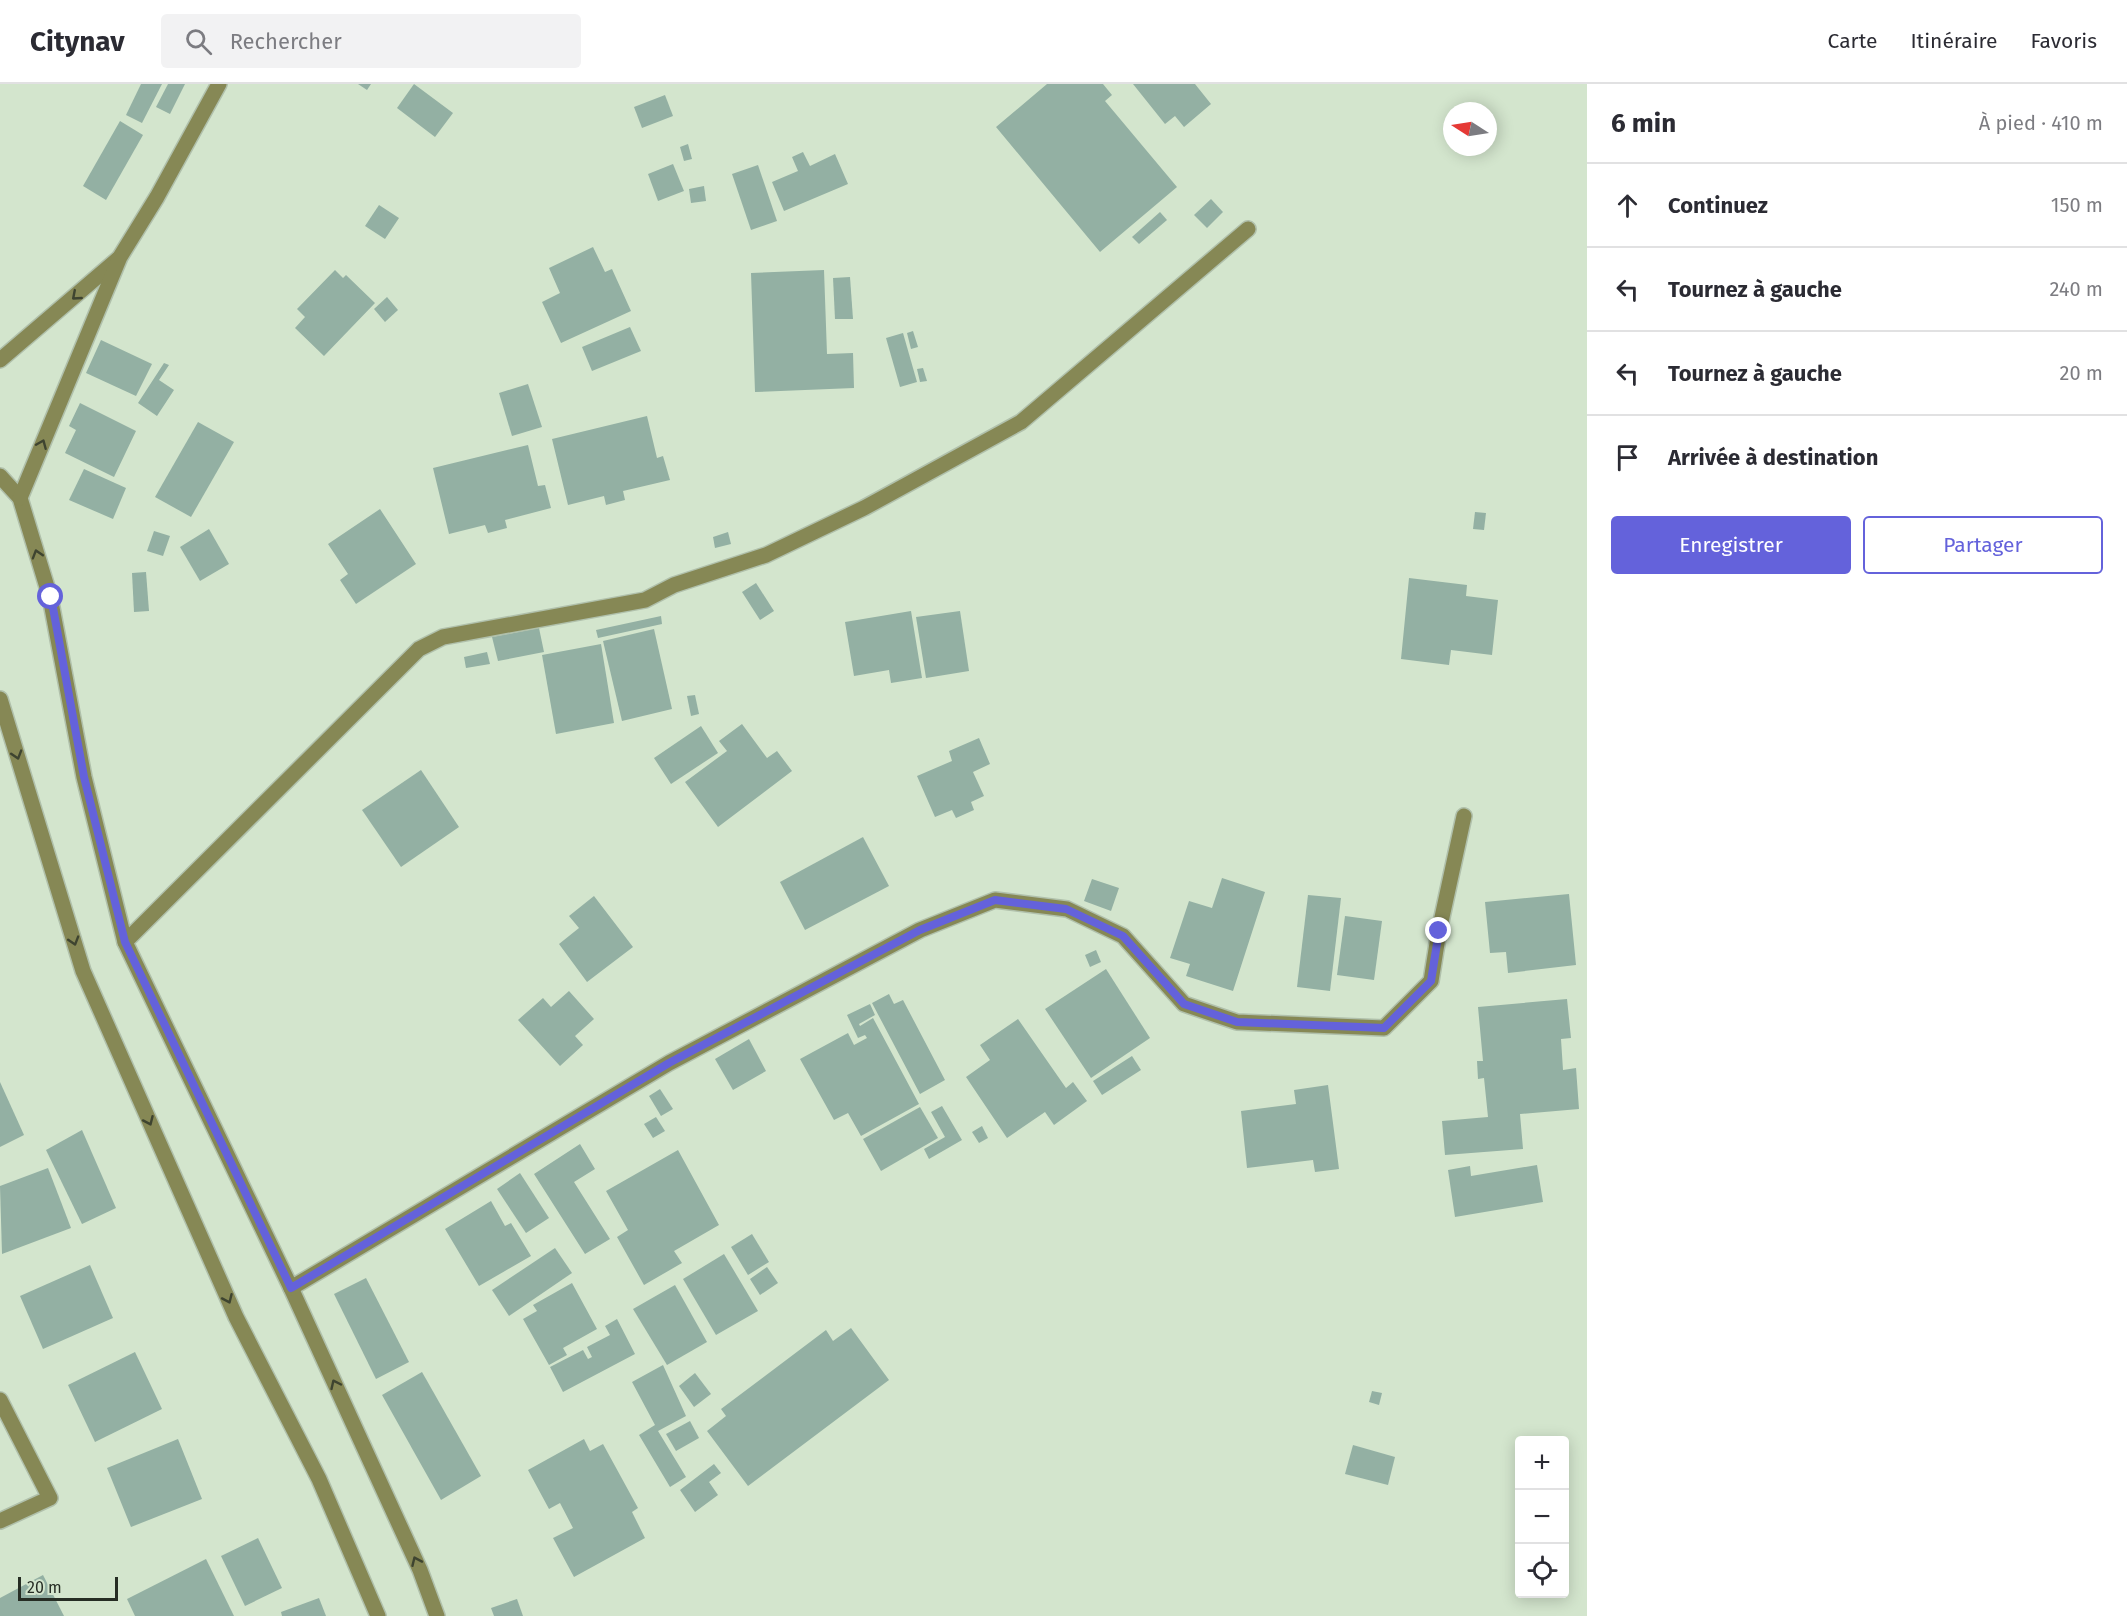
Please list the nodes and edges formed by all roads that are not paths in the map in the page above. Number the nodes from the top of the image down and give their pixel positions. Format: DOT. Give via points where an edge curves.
graph roads {
  1 [pos="218,86"];
  2 [pos="1248,229"];
  3 [pos="120,257"];
  4 [pos="0,360"];
  5 [pos="0,476"];
  6 [pos="20,498"];
  7 [pos="0,699"];
  8 [pos="1464,816"];
  9 [pos="125,942"];
  10 [pos="291,1288"];
  11 [pos="0,1400"];
  12 [pos="0,1521"];
  13 [pos="378,1616"];
  14 [pos="437,1616"];
  1 -- 3 [label="street"];
  2 -- 9 [label="street" via="1021,422 864,508 766,555 674,585 645,600 443,637 419,649"];
  3 -- 4 [label="street, one-way"];
  6 -- 3 [label="street, one-way"];
  5 -- 6 [label="street"];
  9 -- 6 [label="street, one-way" via="84,777 51,597"];
  7 -- 13 [label="street, one-way" via="83,971 236,1317 319,1479"];
  8 -- 10 [label="street" via="1431,981 1384,1028 1237,1022 1184,1004 1123,936 1066,909 995,900 920,930 669,1063"];
  9 -- 10 [label="street"];
  14 -- 10 [label="street, one-way" via="420,1570"];
  11 -- 12 [label="street" via="50,1498"];
}
